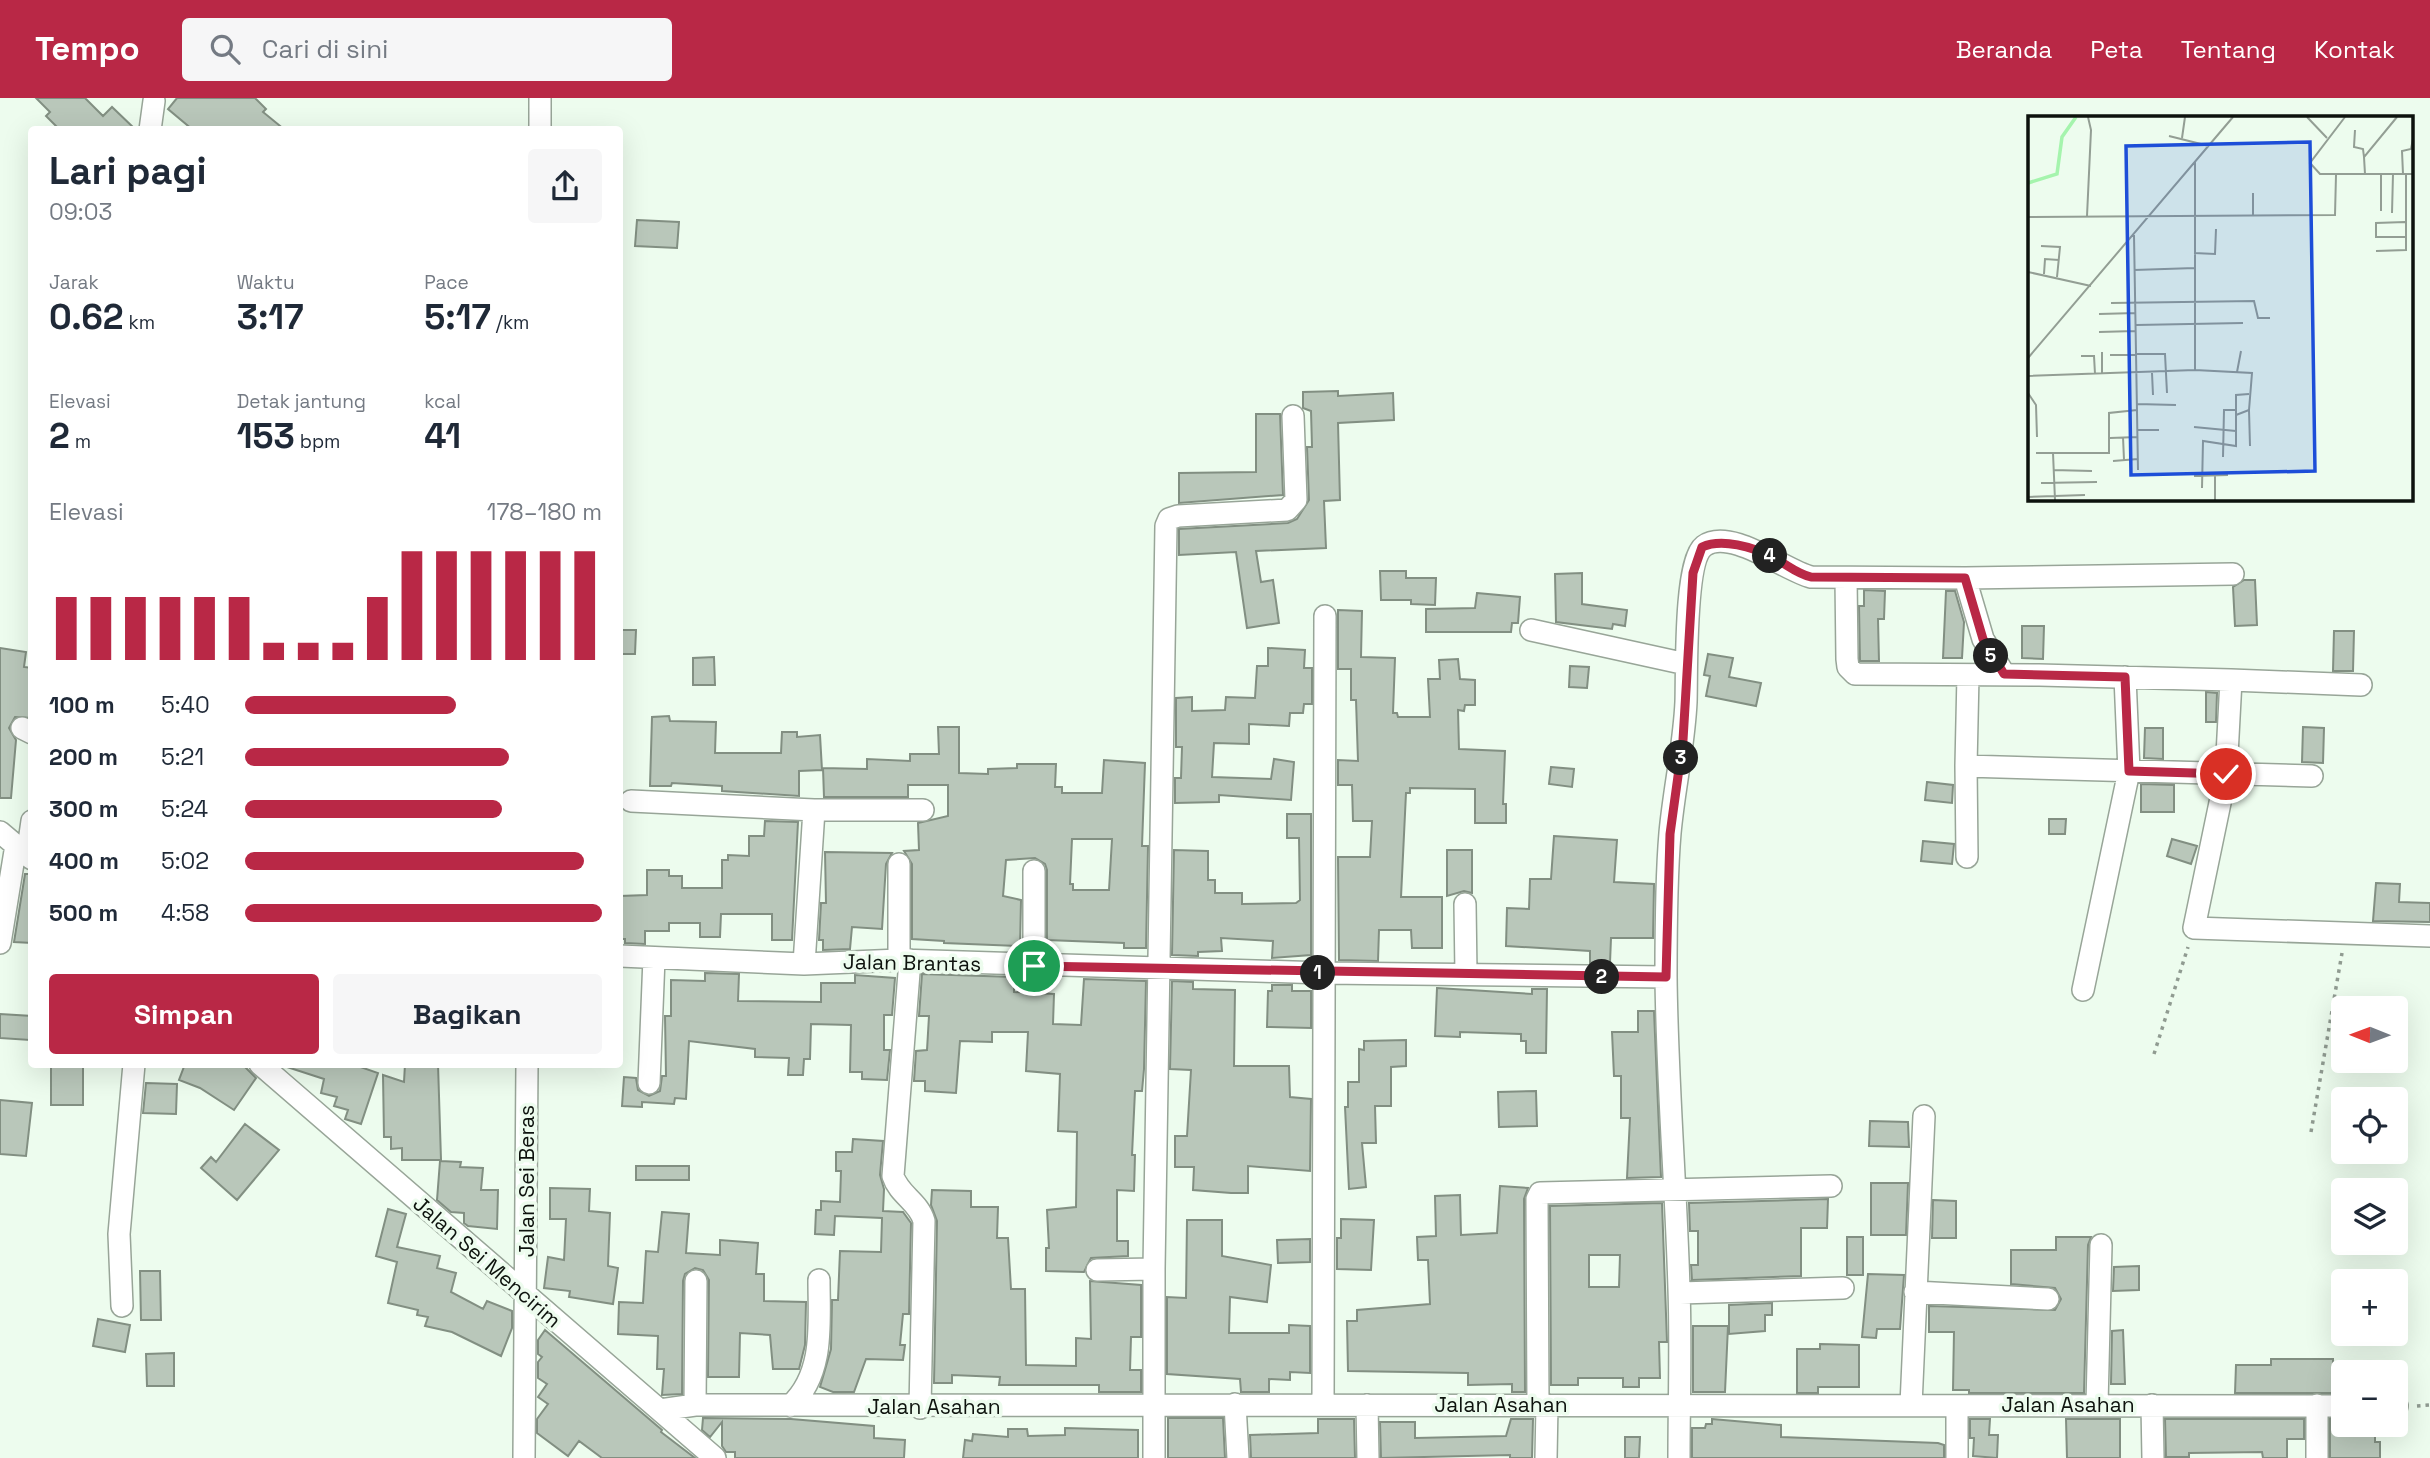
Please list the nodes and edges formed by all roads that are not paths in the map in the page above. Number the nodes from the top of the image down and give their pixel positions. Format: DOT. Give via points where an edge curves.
graph roads {
  1 [pos="540,98"];
  2 [pos="154,99"];
  3 [pos="151,126"];
  4 [pos="540,126"];
  5 [pos="1293,416"];
  6 [pos="2233,574"];
  7 [pos="1846,578"];
  8 [pos="1965,578"];
  9 [pos="1325,616"];
  10 [pos="1531,630"];
  11 [pos="1686,664"];
  12 [pos="2004,674"];
  13 [pos="1968,675"];
  14 [pos="2125,677"];
  15 [pos="2231,680"];
  16 [pos="2361,685"];
  17 [pos="1966,766"];
  18 [pos="2129,771"];
  19 [pos="2226,774"];
  20 [pos="2312,776"];
  21 [pos="631,802"];
  22 [pos="814,810"];
  23 [pos="923,810"];
  24 [pos="28,829"];
  25 [pos="19,848"];
  26 [pos="1967,857"];
  27 [pos="899,864"];
  28 [pos="1034,871"];
  29 [pos="1465,904"];
  30 [pos="2430,936"];
  31 [pos="0,943"];
  32 [pos="623,956"];
  33 [pos="654,958"];
  34 [pos="905,960"];
  35 [pos="804,964"];
  36 [pos="1034,966"];
  37 [pos="1158,966"];
  38 [pos="1324,973"];
  39 [pos="1466,974"];
  40 [pos="1666,977"];
  41 [pos="2083,990"];
  42 [pos="134,1068"];
  43 [pos="265,1068"];
  44 [pos="527,1068"];
  45 [pos="649,1083"];
  46 [pos="1924,1116"];
  47 [pos="1831,1186"];
  48 [pos="1676,1191"];
  49 [pos="2101,1245"];
  50 [pos="1154,1269"];
  51 [pos="1097,1270"];
  52 [pos="819,1280"];
  53 [pos="696,1281"];
  54 [pos="1843,1288"];
  55 [pos="1915,1292"];
  56 [pos="1680,1293"];
  57 [pos="527,1298"];
  58 [pos="2048,1299"];
  59 [pos="122,1306"];
  60 [pos="1152,1404"];
  61 [pos="1236,1404"];
  62 [pos="2098,1404"];
  63 [pos="695,1405"];
  64 [pos="1324,1405"];
  65 [pos="1367,1405"];
  66 [pos="1543,1405"];
  67 [pos="1911,1405"];
  68 [pos="2152,1405"];
  69 [pos="2317,1405"];
  70 [pos="789,1406"];
  71 [pos="1679,1406"];
  72 [pos="1957,1406"];
  73 [pos="2331,1406"];
  74 [pos="920,1408"];
  75 [pos="660,1410"];
  76 [pos="524,1458"];
  77 [pos="715,1458"];
  78 [pos="1154,1458"];
  79 [pos="1238,1458"];
  80 [pos="1368,1458"];
  81 [pos="1545,1458"];
  82 [pos="1679,1458"];
  83 [pos="1957,1458"];
  84 [pos="2152,1458"];
  85 [pos="2318,1458"];
  1 -- 4 [label="street"];
  2 -- 3 [label="street"];
  5 -- 37 [label="street" via="1293,506 1178,516 1166,526"];
  6 -- 8 [label="street"];
  7 -- 8 [label="street"];
  7 -- 11 [label="street" via="1799,574 1772,556 1726,542 1702,547 1693,573"];
  7 -- 13 [label="street" via="1851,673"];
  8 -- 12 [label="street" via="1983,639"];
  9 -- 38 [label="street"];
  10 -- 11 [label="street"];
  11 -- 40 [label="street" via="1683,740 1670,834"];
  12 -- 13 [label="street"];
  12 -- 14 [label="street"];
  13 -- 17 [label="street"];
  14 -- 15 [label="street"];
  14 -- 18 [label="street"];
  15 -- 16 [label="street"];
  15 -- 19 [label="street"];
  17 -- 18 [label="street"];
  17 -- 26 [label="street"];
  18 -- 19 [label="street"];
  18 -- 41 [label="street"];
  19 -- 20 [label="street"];
  19 -- 30 [label="street" via="2194,928"];
  21 -- 22 [label="street"];
  22 -- 23 [label="street"];
  22 -- 35 [label="street"];
  24 -- 25 [label="street"];
  25 -- 31 [label="street"];
  27 -- 34 [label="street"];
  28 -- 36 [label="street"];
  29 -- 39 [label="street"];
  32 -- 33 [label="street, Jalan Brantas"];
  33 -- 35 [label="street, Jalan Brantas"];
  33 -- 45 [label="street"];
  34 -- 35 [label="street, Jalan Brantas"];
  34 -- 36 [label="street, Jalan Brantas"];
  34 -- 74 [label="street" via="893,1176 896,1186 921,1209 924,1221"];
  36 -- 37 [label="street, Jalan Brantas"];
  37 -- 38 [label="street, Jalan Brantas"];
  37 -- 50 [label="street"];
  38 -- 39 [label="street, Jalan Brantas"];
  38 -- 64 [label="street"];
  39 -- 40 [label="street, Jalan Brantas"];
  40 -- 48 [label="street"];
  42 -- 59 [label="street" via="119,1234"];
  43 -- 57 [label="street, Jalan Sei Mencirim"];
  44 -- 57 [label="street, Jalan Sei Beras"];
  46 -- 55 [label="street"];
  47 -- 48 [label="street"];
  48 -- 56 [label="street"];
  48 -- 66 [label="street" via="1538,1195"];
  49 -- 62 [label="street"];
  50 -- 51 [label="street"];
  50 -- 60 [label="street"];
  52 -- 70 [label="street" via="819,1342 809,1381"];
  53 -- 63 [label="street"];
  54 -- 56 [label="street"];
  55 -- 58 [label="street"];
  55 -- 67 [label="street"];
  56 -- 71 [label="street"];
  57 -- 75 [label="street, Jalan Sei Mencirim"];
  57 -- 76 [label="street, Jalan Sei Beras"];
  60 -- 61 [label="street, Jalan Asahan"];
  60 -- 74 [label="street, Jalan Asahan"];
  60 -- 78 [label="street"];
  61 -- 64 [label="street, Jalan Asahan"];
  61 -- 79 [label="street"];
  62 -- 68 [label="street, Jalan Asahan"];
  62 -- 72 [label="street, Jalan Asahan"];
  63 -- 70 [label="street, Jalan Asahan"];
  63 -- 75 [label="street, Jalan Asahan"];
  64 -- 65 [label="street, Jalan Asahan"];
  65 -- 66 [label="street, Jalan Asahan"];
  65 -- 80 [label="street"];
  66 -- 71 [label="street, Jalan Asahan"];
  66 -- 81 [label="street"];
  67 -- 71 [label="street, Jalan Asahan"];
  67 -- 72 [label="street, Jalan Asahan"];
  68 -- 69 [label="street, Jalan Asahan"];
  68 -- 84 [label="street"];
  69 -- 73 [label="street, Jalan Asahan"];
  69 -- 85 [label="street"];
  70 -- 74 [label="street, Jalan Asahan"];
  71 -- 82 [label="street"];
  72 -- 83 [label="street"];
  75 -- 77 [label="street, Jalan Sei Mencirim"];
}
